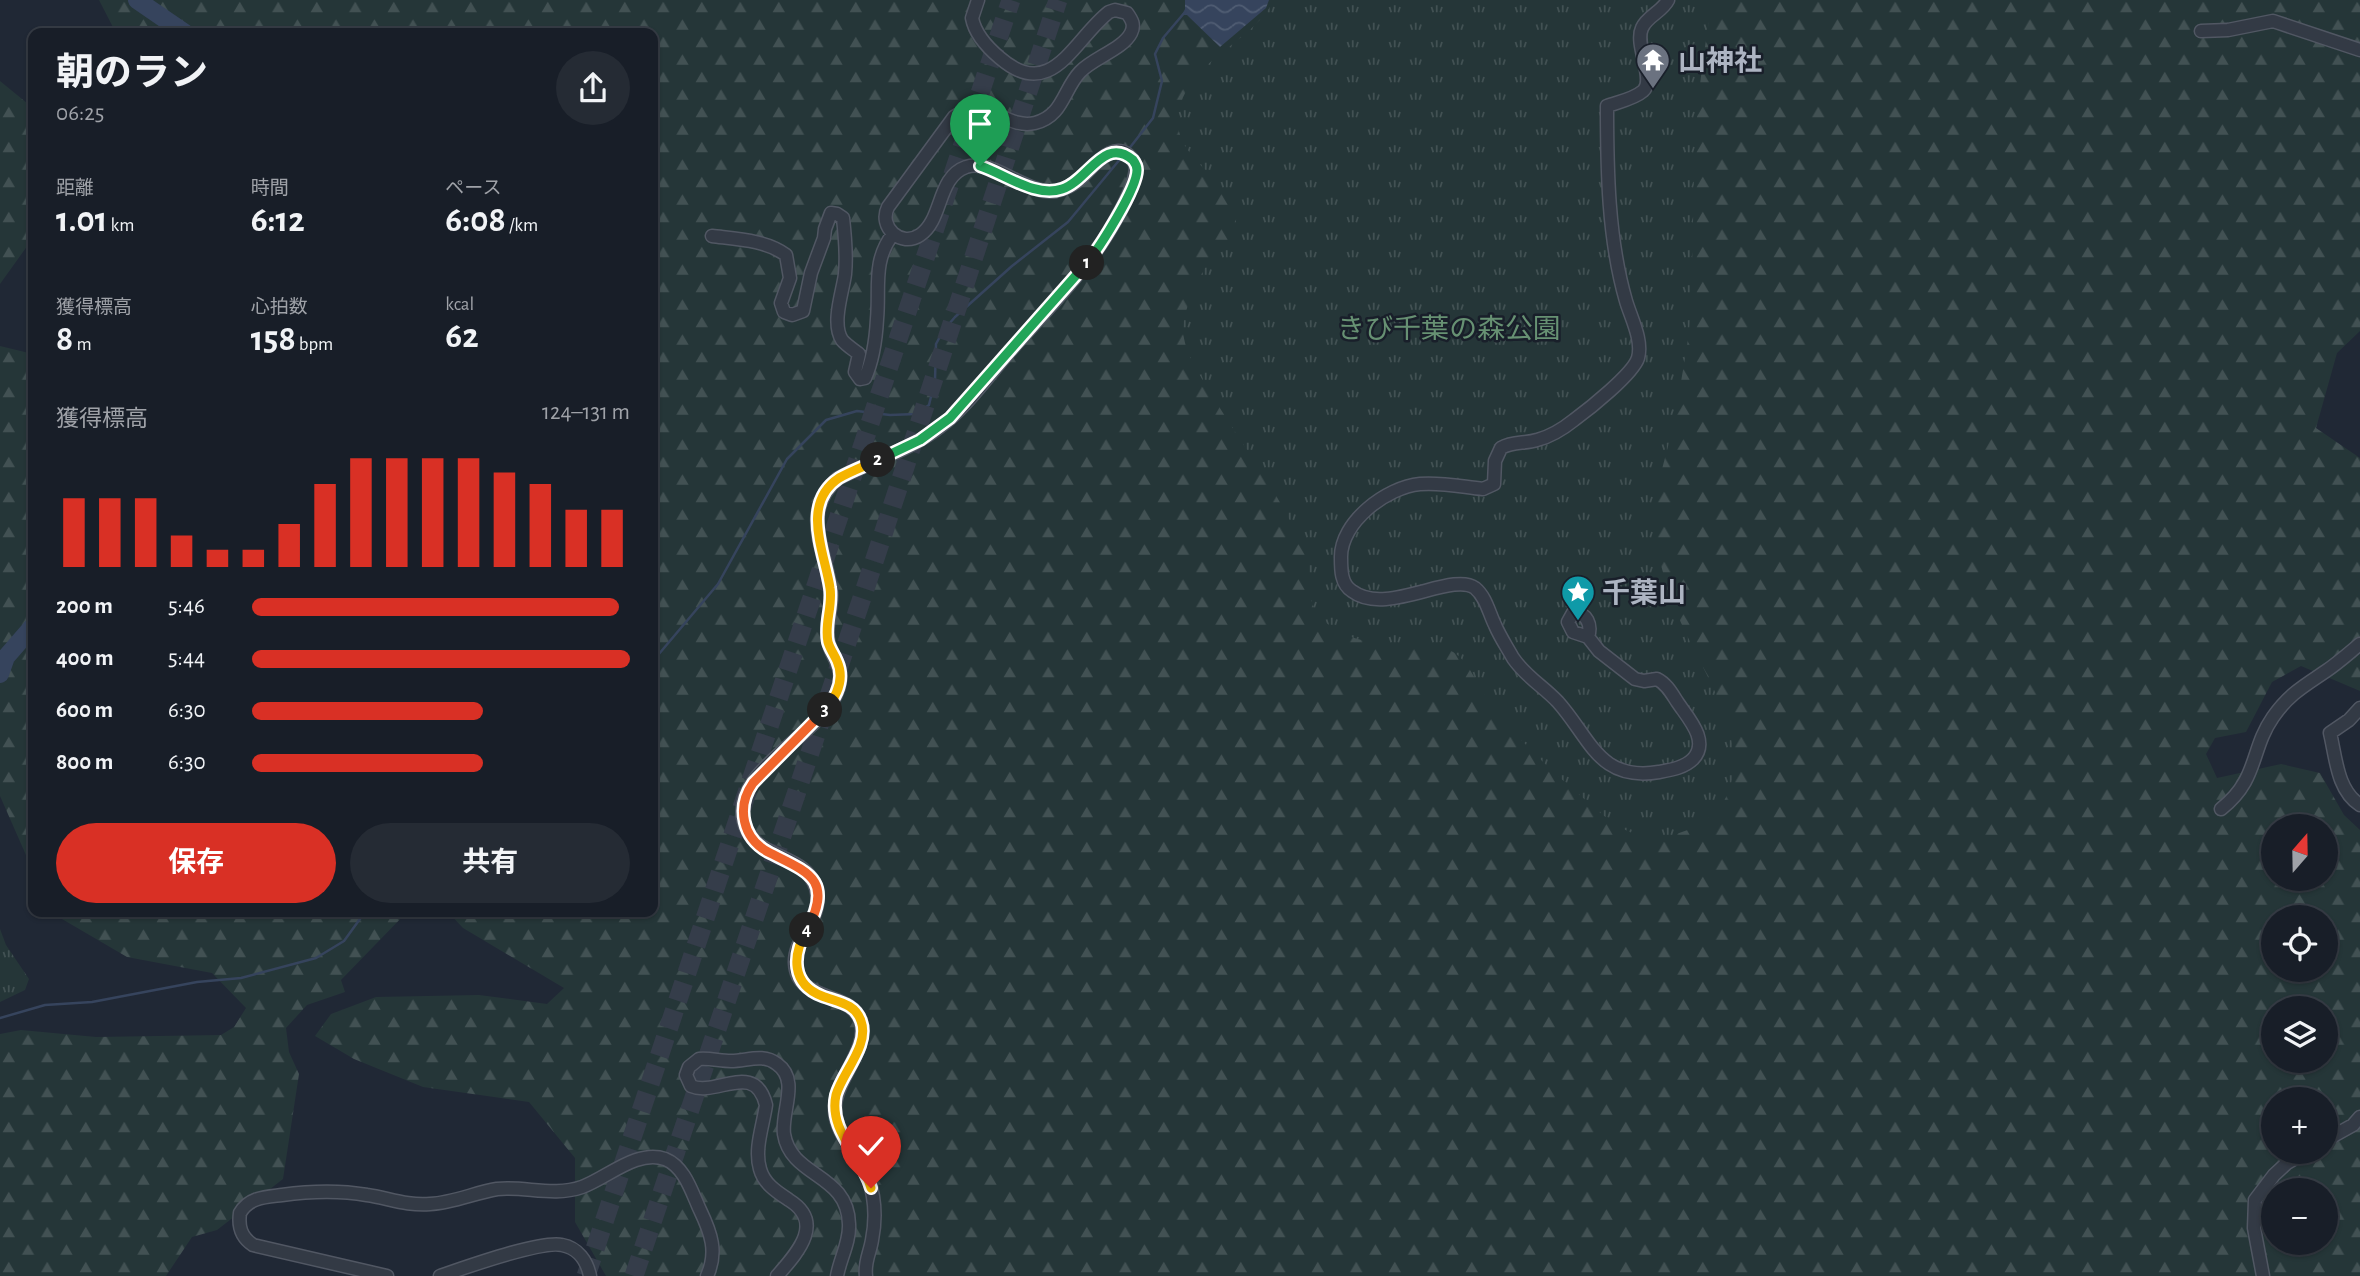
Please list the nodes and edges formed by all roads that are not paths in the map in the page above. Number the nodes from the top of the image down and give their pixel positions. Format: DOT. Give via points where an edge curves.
graph roads {
  1 [pos="978,0"];
  2 [pos="1668,0"];
  3 [pos="2202,31"];
  4 [pos="2360,50"];
  5 [pos="893,234"];
  6 [pos="712,236"];
  7 [pos="1588,637"];
  8 [pos="2360,644"];
  9 [pos="2360,708"];
  10 [pos="2360,804"];
  11 [pos="2221,810"];
  12 [pos="2360,1117"];
  13 [pos="2338,1133"];
  14 [pos="2289,1164"];
  15 [pos="387,1276"];
  16 [pos="440,1276"];
  17 [pos="590,1276"];
  18 [pos="707,1276"];
  19 [pos="777,1276"];
  20 [pos="837,1276"];
  21 [pos="866,1276"];
  22 [pos="2263,1276"];
  1 -- 5 [label="street" via="972,18 982,39 1005,62 1035,74 1055,69 1109,12 1127,13 1132,29 1120,44 1084,67 1060,107 1040,121 1020,122 976,108 954,117 885,212"];
  2 -- 7 [label="street" via="1641,31 1646,88 1607,106 1614,239 1639,342 1634,366 1565,426 1540,440 1501,449 1494,461 1494,484 1489,488 1431,484 1400,489 1356,518 1341,546 1345,584 1359,596 1384,599 1460,583 1475,589 1520,667 1559,703 1598,755 1617,770 1654,773 1692,760 1698,750 1697,732 1665,684 1657,679 1635,679"];
  3 -- 4 [label="street" via="2273,21"];
  5 -- 6 [label="street" via="877,267 878,317 871,365 860,379 855,372 859,354 839,331 838,298 845,275 843,218 831,213 803,311 792,315 784,312 781,303 790,278 786,255 777,248"];
  5 -- 21 [label="street" via="909,239 922,234 950,180 968,165 1053,191 1075,183 1110,152 1129,156 1137,168 1127,197 1094,254 958,410 930,433 837,479 827,489 817,523 831,593 827,635 840,671 838,691 825,710 763,771 744,800 743,817 752,838 770,853 802,868 817,890 816,912 796,956 797,972 814,992 854,1010 862,1026 860,1044 837,1092 835,1109 838,1126 871,1188 874,1223"];
  8 -- 11 [label="street" via="2293,692 2272,719 2247,781"];
  9 -- 10 [label="street" via="2330,733 2348,797"];
  12 -- 13 [label="street"];
  14 -- 22 [label="street" via="2255,1200 2253,1228"];
  15 -- 18 [label="street" via="253,1245 243,1236 240,1213 254,1200 312,1191 428,1205 497,1189 568,1191 638,1160 656,1157 678,1167 708,1227 714,1251"];
  16 -- 17 [label="street" via="555,1244 578,1253"];
  19 -- 20 [label="street" via="799,1248 807,1225 797,1206 774,1190 760,1171 758,1147 765,1099 744,1082 704,1089 691,1086 686,1074 699,1059 761,1058 783,1069 789,1084 783,1127 788,1146 798,1163 836,1189 848,1211 848,1237"];
}
